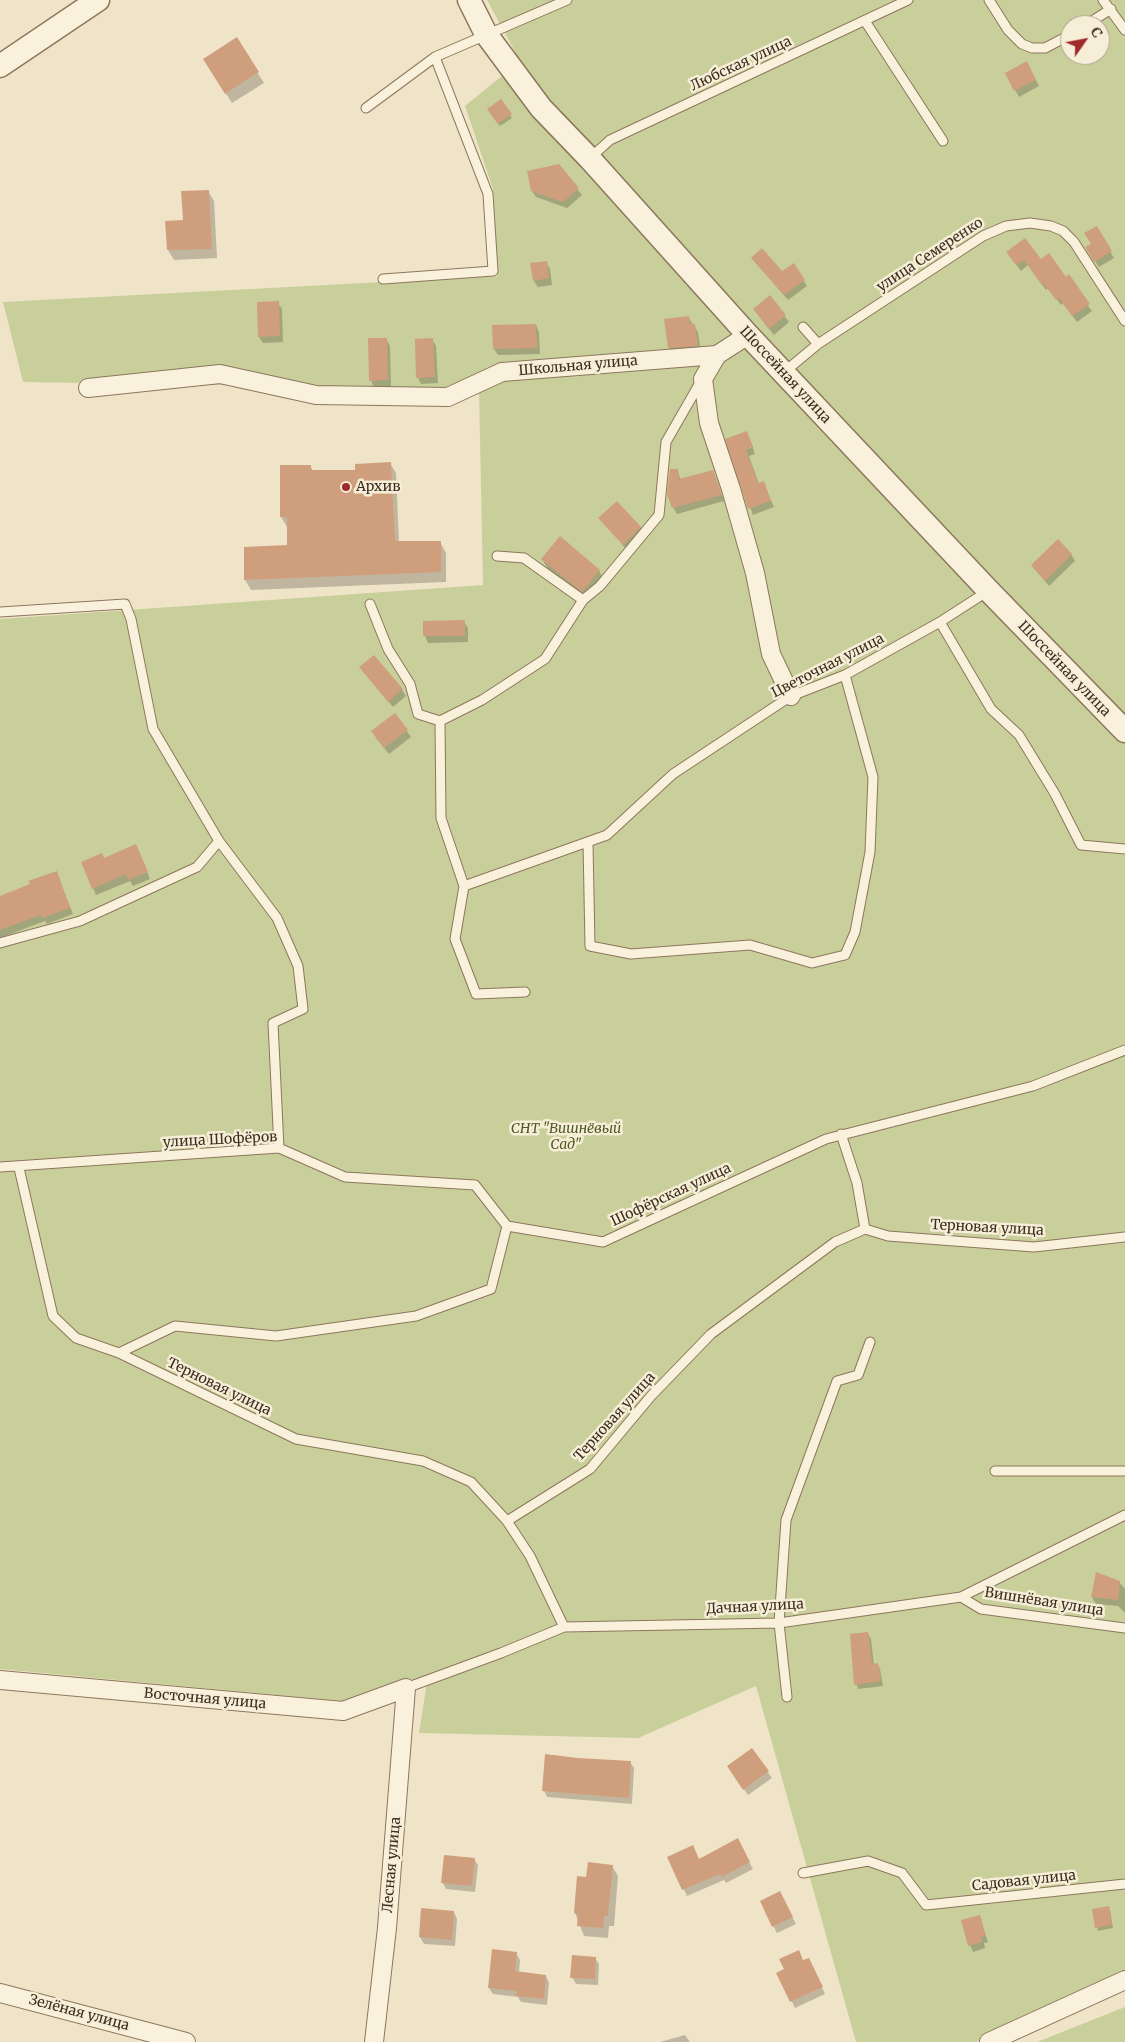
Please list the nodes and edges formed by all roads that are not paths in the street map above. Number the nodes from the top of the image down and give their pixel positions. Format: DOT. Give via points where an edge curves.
graph roads {
  1 [pos="98,0"];
  2 [pos="469,0"];
  3 [pos="567,0"];
  4 [pos="908,0"];
  5 [pos="989,0"];
  6 [pos="1103,0"];
  7 [pos="1110,9"];
  8 [pos="1101,15"];
  9 [pos="865,21"];
  10 [pos="1125,30"];
  11 [pos="486,34"];
  12 [pos="1060,40"];
  13 [pos="435,57"];
  14 [pos="0,66"];
  15 [pos="366,108"];
  16 [pos="943,141"];
  17 [pos="590,159"];
  18 [pos="383,278"];
  19 [pos="1125,321"];
  20 [pos="803,327"];
  21 [pos="748,335"];
  22 [pos="818,344"];
  23 [pos="717,355"];
  24 [pos="783,373"];
  25 [pos="703,379"];
  26 [pos="88,388"];
  27 [pos="497,556"];
  28 [pos="988,590"];
  29 [pos="583,600"];
  30 [pos="370,604"];
  31 [pos="0,612"];
  32 [pos="940,622"];
  33 [pos="845,675"];
  34 [pos="791,696"];
  35 [pos="440,721"];
  36 [pos="1125,731"];
  37 [pos="219,841"];
  38 [pos="588,843"];
  39 [pos="1125,848"];
  40 [pos="464,886"];
  41 [pos="0,943"];
  42 [pos="525,992"];
  43 [pos="1125,1050"];
  44 [pos="841,1134"];
  45 [pos="279,1148"];
  46 [pos="0,1168"];
  47 [pos="19,1168"];
  48 [pos="507,1226"];
  49 [pos="865,1229"];
  50 [pos="1125,1237"];
  51 [pos="870,1342"];
  52 [pos="119,1352"];
  53 [pos="994,1471"];
  54 [pos="1125,1471"];
  55 [pos="1125,1515"];
  56 [pos="507,1522"];
  57 [pos="961,1597"];
  58 [pos="779,1622"];
  59 [pos="564,1627"];
  60 [pos="1125,1628"];
  61 [pos="0,1680"];
  62 [pos="406,1688"];
  63 [pos="787,1697"];
  64 [pos="803,1872"];
  65 [pos="1125,1884"];
  66 [pos="1125,1980"];
  67 [pos="0,1992"];
  68 [pos="186,2042"];
  69 [pos="374,2042"];
  70 [pos="989,2042"];
  1 -- 14 [label="street"];
  2 -- 11 [label="street, Шоссейная улица"];
  3 -- 11 [label="lane"];
  4 -- 9 [label="lane, Любская улица"];
  5 -- 12 [label="lane" via="1008,30 1022,44 1045,48"];
  6 -- 7 [label="lane"];
  7 -- 8 [label="lane"];
  7 -- 10 [label="lane"];
  9 -- 16 [label="lane"];
  9 -- 17 [label="lane, Любская улица" via="610,140"];
  11 -- 13 [label="lane"];
  11 -- 17 [label="street, Шоссейная улица" via="541,108"];
  13 -- 15 [label="lane"];
  13 -- 18 [label="lane" via="488,194 493,271"];
  17 -- 21 [label="street, Шоссейная улица"];
  19 -- 22 [label="lane, улица Семеренко" via="1074,242 1063,231 1030,223 993,230"];
  20 -- 22 [label="lane"];
  21 -- 23 [label="street"];
  21 -- 24 [label="street, Шоссейная улица"];
  22 -- 24 [label="lane, улица Семеренко"];
  23 -- 25 [label="street"];
  23 -- 26 [label="street, Школьная улица" via="502,372 448,397 316,395 220,374"];
  24 -- 28 [label="street, Шоссейная улица"];
  25 -- 29 [label="lane" via="666,442 660,515 600,586"];
  25 -- 34 [label="street" via="709,423 755,573 771,654"];
  27 -- 29 [label="lane" via="524,558"];
  28 -- 32 [label="lane, Цветочная улица"];
  28 -- 36 [label="street, Шоссейная улица"];
  29 -- 35 [label="lane" via="545,659 482,700"];
  30 -- 35 [label="lane" via="388,649 410,684 418,714"];
  31 -- 37 [label="lane" via="126,604 153,729"];
  32 -- 33 [label="lane, Цветочная улица"];
  32 -- 39 [label="lane" via="991,710 1019,735 1081,845"];
  33 -- 34 [label="lane, Цветочная улица"];
  33 -- 38 [label="lane" via="873,777 870,852 855,932 845,955 812,963 750,945 631,954 590,946"];
  34 -- 38 [label="lane, Цветочная улица" via="673,774 608,835"];
  35 -- 40 [label="lane" via="441,818"];
  37 -- 41 [label="lane" via="197,867 80,921"];
  37 -- 45 [label="lane" via="277,918 298,966 303,1009 273,1023"];
  38 -- 40 [label="lane, Цветочная улица"];
  40 -- 42 [label="lane" via="455,939 476,994"];
  43 -- 44 [label="lane, Шофёрская улица" via="1032,1086"];
  44 -- 48 [label="lane, Шофёрская улица" via="603,1242"];
  44 -- 49 [label="lane" via="857,1183"];
  45 -- 47 [label="lane, улица Шофёров"];
  45 -- 48 [label="lane, улица Шофёров" via="345,1177 475,1185"];
  46 -- 47 [label="lane, улица Шофёров"];
  47 -- 52 [label="lane, Терновая улица" via="53,1316 76,1338"];
  48 -- 52 [label="lane" via="491,1289 416,1316 276,1336 175,1326"];
  49 -- 50 [label="lane, Терновая улица" via="888,1236 1034,1246"];
  49 -- 56 [label="lane, Терновая улица" via="835,1242 711,1334 651,1396 590,1469"];
  51 -- 58 [label="lane" via="858,1374 837,1381 786,1520"];
  52 -- 56 [label="lane, Терновая улица" via="296,1439 423,1461 471,1482"];
  53 -- 54 [label="lane"];
  55 -- 57 [label="lane, Дачная улица"];
  56 -- 59 [label="lane" via="530,1556"];
  57 -- 58 [label="lane, Дачная улица"];
  57 -- 60 [label="lane, Вишнёвая улица" via="981,1609"];
  58 -- 59 [label="lane, Дачная улица"];
  58 -- 63 [label="lane"];
  59 -- 62 [label="lane, Дачная улица"];
  61 -- 62 [label="street, Восточная улица" via="343,1711"];
  62 -- 69 [label="street, Лесная улица" via="387,1928"];
  64 -- 65 [label="lane, Садовая улица" via="868,1861 902,1873 926,1905"];
  66 -- 70 [label="street"];
  67 -- 68 [label="street, Зелёная улица"];
}
